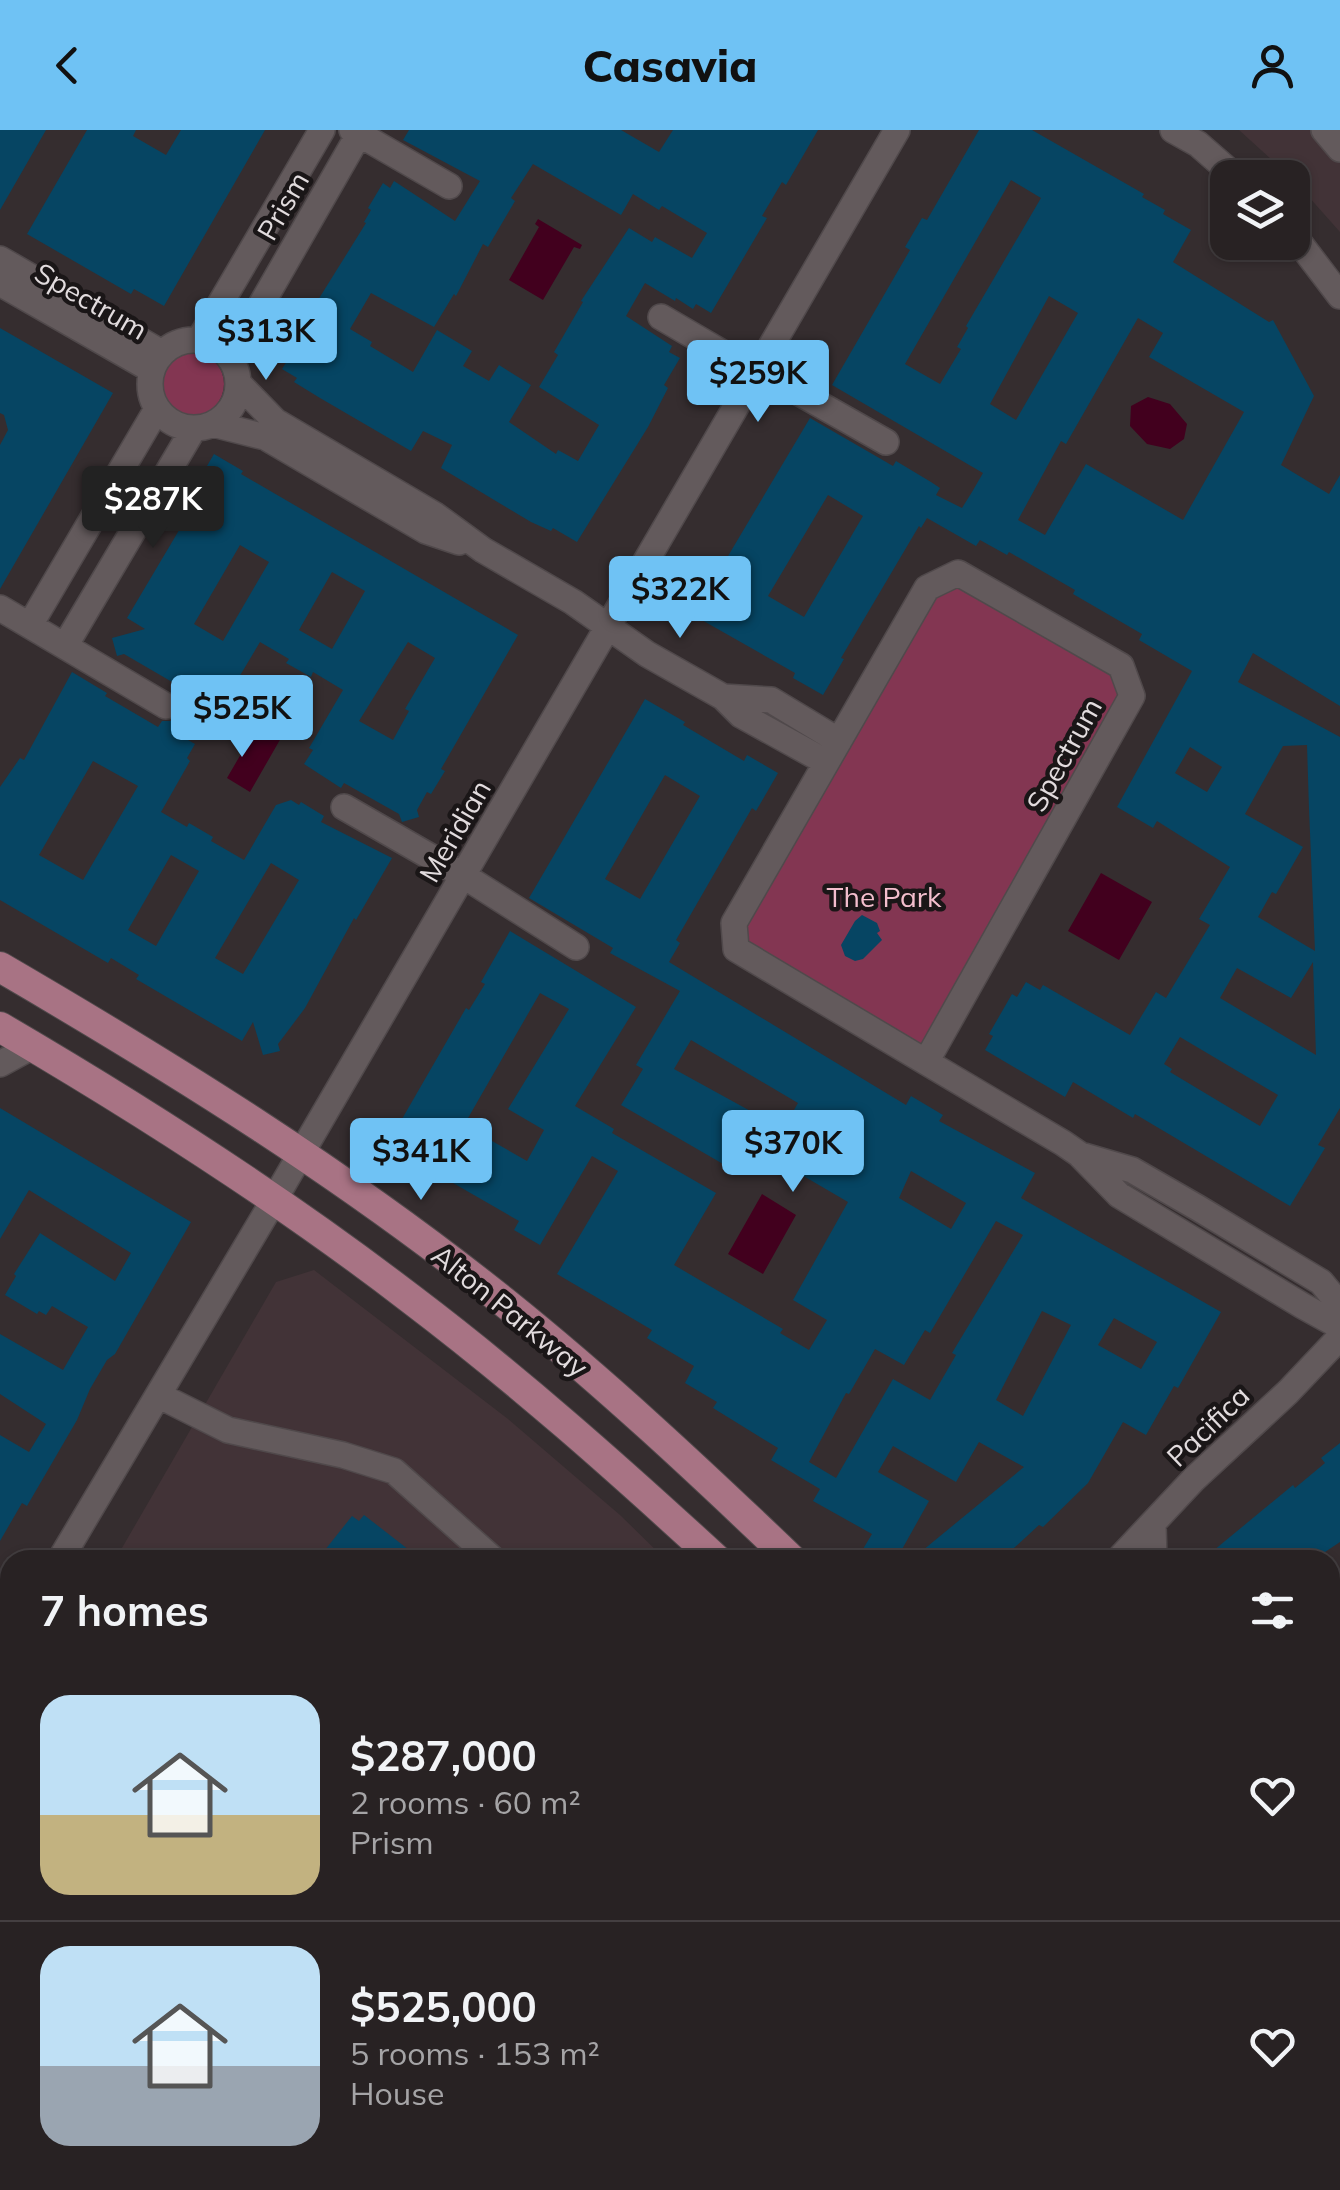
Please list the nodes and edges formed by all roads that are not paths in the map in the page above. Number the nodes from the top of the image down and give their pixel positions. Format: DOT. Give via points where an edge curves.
graph roads {
  1 [pos="322,130"];
  2 [pos="898,130"];
  3 [pos="1172,130"];
  4 [pos="1324,130"];
  5 [pos="356,132"];
  6 [pos="1340,150"];
  7 [pos="1217,160"];
  8 [pos="449,186"];
  9 [pos="1310,257"];
  10 [pos="0,259"];
  11 [pos="0,283"];
  12 [pos="1340,296"];
  13 [pos="661,316"];
  14 [pos="198,340"];
  15 [pos="156,362"];
  16 [pos="234,371"];
  17 [pos="758,371"];
  18 [pos="157,410"];
  19 [pos="204,426"];
  20 [pos="886,442"];
  21 [pos="483,550"];
  22 [pos="0,608"];
  23 [pos="30,625"];
  24 [pos="609,627"];
  25 [pos="65,646"];
  26 [pos="166,706"];
  27 [pos="832,751"];
  28 [pos="344,807"];
  29 [pos="464,876"];
  30 [pos="576,947"];
  31 [pos="0,967"];
  32 [pos="0,1027"];
  33 [pos="33,1046"];
  34 [pos="926,1062"];
  35 [pos="0,1064"];
  36 [pos="301,1154"];
  37 [pos="1079,1154"];
  38 [pos="274,1200"];
  39 [pos="1340,1305"];
  40 [pos="1340,1322"];
  41 [pos="1340,1337"];
  42 [pos="158,1395"];
  43 [pos="1154,1525"];
  44 [pos="66,1550"];
  45 [pos="483,1550"];
  46 [pos="706,1550"];
  47 [pos="781,1550"];
  48 [pos="1128,1550"];
  49 [pos="1154,1550"];
  1 -- 14 [label="street, Prism"];
  2 -- 17 [label="street, Meridian"];
  3 -- 7 [label="street"];
  4 -- 6 [label="street"];
  5 -- 8 [label="street"];
  5 -- 16 [label="street, Prism"];
  9 -- 12 [label="street"];
  10 -- 15 [label="street, Spectrum"];
  11 -- 15 [label="street, Spectrum"];
  13 -- 17 [label="street"];
  14 -- 15 [label="street" via="174,344"];
  14 -- 16 [label="street" via="211,344"];
  15 -- 18 [label="street" via="149,386"];
  16 -- 19 [label="street" via="232,407"];
  16 -- 21 [label="street" via="275,421"];
  17 -- 20 [label="street"];
  17 -- 24 [label="street, Meridian"];
  18 -- 19 [label="street" via="176,425"];
  18 -- 23 [label="street"];
  19 -- 21 [label="street" via="265,437 426,531"];
  19 -- 25 [label="street"];
  21 -- 24 [label="street"];
  22 -- 23 [label="street"];
  23 -- 25 [label="street"];
  24 -- 27 [label="street" via="724,697 772,700"];
  24 -- 29 [label="street, Meridian"];
  25 -- 26 [label="street"];
  27 -- 34 [label="street, Spectrum" via="734,922 736,950"];
  27 -- 34 [label="street, Spectrum" via="926,588 958,573 1121,666 1132,696"];
  28 -- 29 [label="street"];
  29 -- 30 [label="street"];
  29 -- 36 [label="street, Meridian"];
  31 -- 36 [label="main road, Alton Parkway"];
  32 -- 33 [label="main road, Alton Parkway"];
  33 -- 35 [label="street"];
  33 -- 38 [label="main road, Alton Parkway"];
  34 -- 37 [label="street, Spectrum"];
  36 -- 38 [label="street, Meridian"];
  36 -- 47 [label="main road, Alton Parkway" via="504,1302"];
  37 -- 39 [label="street, Spectrum" via="1132,1170 1198,1208 1320,1282"];
  37 -- 40 [label="street, Spectrum" via="1119,1194"];
  38 -- 42 [label="street, Meridian"];
  38 -- 46 [label="main road, Alton Parkway" via="472,1346"];
  41 -- 43 [label="street, Pacifica"];
  42 -- 44 [label="street, Meridian"];
  42 -- 45 [label="street" via="228,1430 394,1471"];
  43 -- 48 [label="street, Pacifica"];
  43 -- 49 [label="street"];
}
